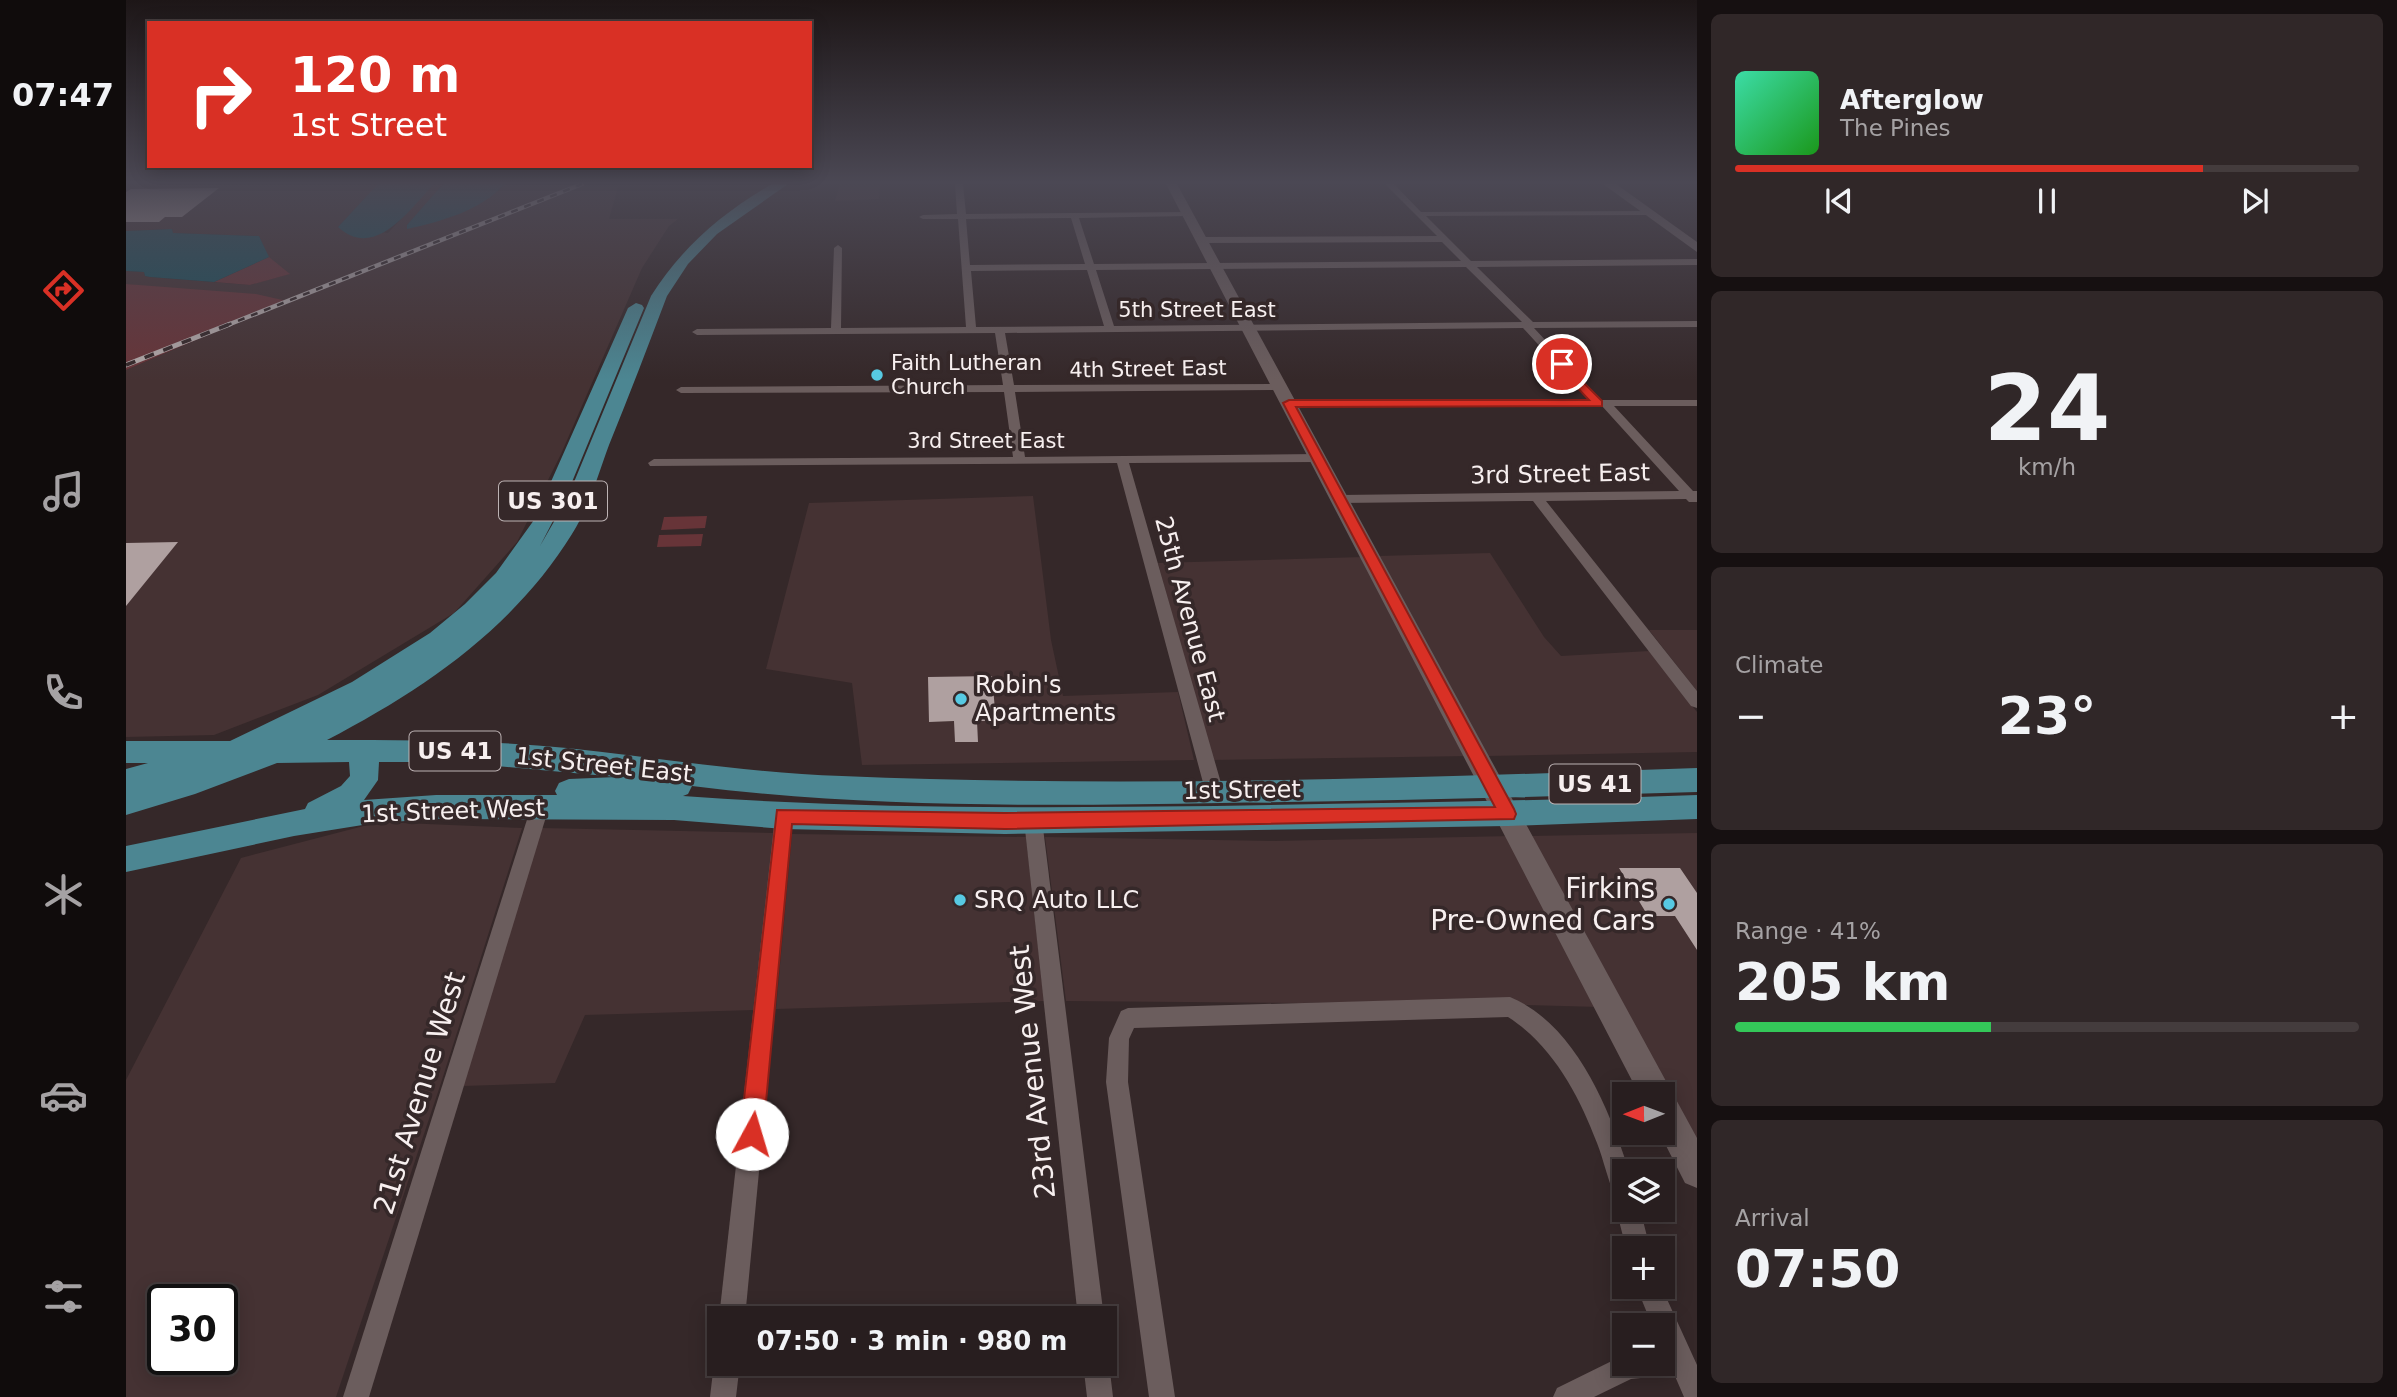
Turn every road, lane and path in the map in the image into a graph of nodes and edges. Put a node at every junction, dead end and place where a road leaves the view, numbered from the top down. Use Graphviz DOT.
graph roads {
  1 [pos="669,249"];
  2 [pos="692,249"];
  3 [pos="838,249"];
  4 [pos="965,249"];
  5 [pos="1085,249"];
  6 [pos="1207,249"];
  7 [pos="1455,249"];
  8 [pos="1697,262"];
  9 [pos="1471,265"];
  10 [pos="966,268"];
  11 [pos="1091,268"];
  12 [pos="1216,268"];
  13 [pos="1697,324"];
  14 [pos="1527,325"];
  15 [pos="1248,329"];
  16 [pos="1110,330"];
  17 [pos="971,331"];
  18 [pos="1000,331"];
  19 [pos="697,332"];
  20 [pos="836,332"];
  21 [pos="1280,387"];
  22 [pos="681,390"];
  23 [pos="1008,390"];
  24 [pos="1289,403"];
  25 [pos="1697,403"];
  26 [pos="1602,404"];
  27 [pos="1318,458"];
  28 [pos="1020,460"];
  29 [pos="1122,460"];
  30 [pos="654,463"];
  31 [pos="1537,497"];
  32 [pos="1695,498"];
  33 [pos="1340,499"];
  34 [pos="1697,702"];
  35 [pos="352,750"];
  36 [pos="126,752"];
  37 [pos="737,780"];
  38 [pos="1697,780"];
  39 [pos="126,781"];
  40 [pos="788,786"];
  41 [pos="1493,787"];
  42 [pos="1214,790"];
  43 [pos="1100,794"];
  44 [pos="126,803"];
  45 [pos="540,807"];
  46 [pos="1697,807"];
  47 [pos="1508,814"];
  48 [pos="784,816"];
  49 [pos="1034,820"];
  50 [pos="294,823"];
  51 [pos="126,859"];
  52 [pos="1650,1082"];
  53 [pos="1675,1131"];
  54 [pos="1612,1159"];
  55 [pos="1697,1171"];
  56 [pos="733,1306"];
  57 [pos="1090,1306"];
  58 [pos="1675,1362"];
  59 [pos="1612,1374"];
  60 [pos="725,1376"];
  61 [pos="1098,1376"];
  62 [pos="1697,1395"];
  63 [pos="356,1397"];
  64 [pos="723,1397"];
  65 [pos="1100,1397"];
  66 [pos="1162,1397"];
  67 [pos="1566,1397"];
  1 -- 39 [label="main road, US 301"];
  2 -- 44 [label="main road, US 301"];
  3 -- 20 [label="street"];
  4 -- 10 [label="street"];
  5 -- 11 [label="street"];
  6 -- 12 [label="street"];
  7 -- 9 [label="street"];
  8 -- 9 [label="street"];
  9 -- 12 [label="street"];
  9 -- 14 [label="street"];
  10 -- 11 [label="street"];
  10 -- 17 [label="street"];
  11 -- 12 [label="street"];
  11 -- 16 [label="street"];
  12 -- 15 [label="street"];
  13 -- 14 [label="street, 5th Street East"];
  14 -- 15 [label="street, 5th Street East"];
  14 -- 26 [label="street"];
  15 -- 16 [label="street, 5th Street East"];
  15 -- 21 [label="street"];
  16 -- 18 [label="street, 5th Street East"];
  17 -- 18 [label="street, 5th Street East"];
  17 -- 20 [label="street, 5th Street East"];
  18 -- 23 [label="street"];
  19 -- 20 [label="street, 5th Street East"];
  21 -- 23 [label="street, 4th Street East"];
  21 -- 24 [label="street"];
  22 -- 23 [label="street, 4th Street East"];
  23 -- 28 [label="street"];
  24 -- 26 [label="street"];
  24 -- 27 [label="street"];
  25 -- 26 [label="street"];
  26 -- 32 [label="street"];
  27 -- 29 [label="street, 3rd Street East"];
  27 -- 33 [label="street"];
  28 -- 29 [label="street, 3rd Street East"];
  28 -- 30 [label="street, 3rd Street East"];
  29 -- 42 [label="street, 25th Avenue East"];
  31 -- 32 [label="street, 3rd Street East"];
  31 -- 33 [label="street, 3rd Street East"];
  31 -- 34 [label="street"];
  33 -- 41 [label="street"];
  35 -- 36 [label="main road, 1st Street East / US 41"];
  35 -- 37 [label="main road, 1st Street East / US 41"];
  35 -- 50 [label="main road"];
  37 -- 40 [label="main road, 1st Street East / US 41"];
  37 -- 45 [label="main road"];
  37 -- 48 [label="main road"];
  38 -- 41 [label="main road, 1st Street / US 41"];
  40 -- 43 [label="main road, 1st Street / US 41"];
  41 -- 42 [label="main road, 1st Street / US 41"];
  41 -- 47 [label="street"];
  42 -- 43 [label="main road, 1st Street / US 41"];
  43 -- 48 [label="main road"];
  45 -- 48 [label="main road, 1st Street West / US 41"];
  45 -- 50 [label="main road, 1st Street West / US 41"];
  45 -- 63 [label="street, 21st Avenue West"];
  46 -- 47 [label="main road, 1st Street / US 41"];
  47 -- 49 [label="main road, 1st Street / US 41"];
  47 -- 52 [label="street"];
  48 -- 49 [label="main road, 1st Street / US 41"];
  48 -- 56 [label="street"];
  49 -- 57 [label="street, 23rd Avenue West"];
  50 -- 51 [label="main road, 1st Street West / US 41"];
  53 -- 55 [label="street"];
  54 -- 66 [label="street"];
  58 -- 62 [label="street"];
  59 -- 67 [label="street"];
  60 -- 64 [label="street"];
  61 -- 65 [label="street"];
}
